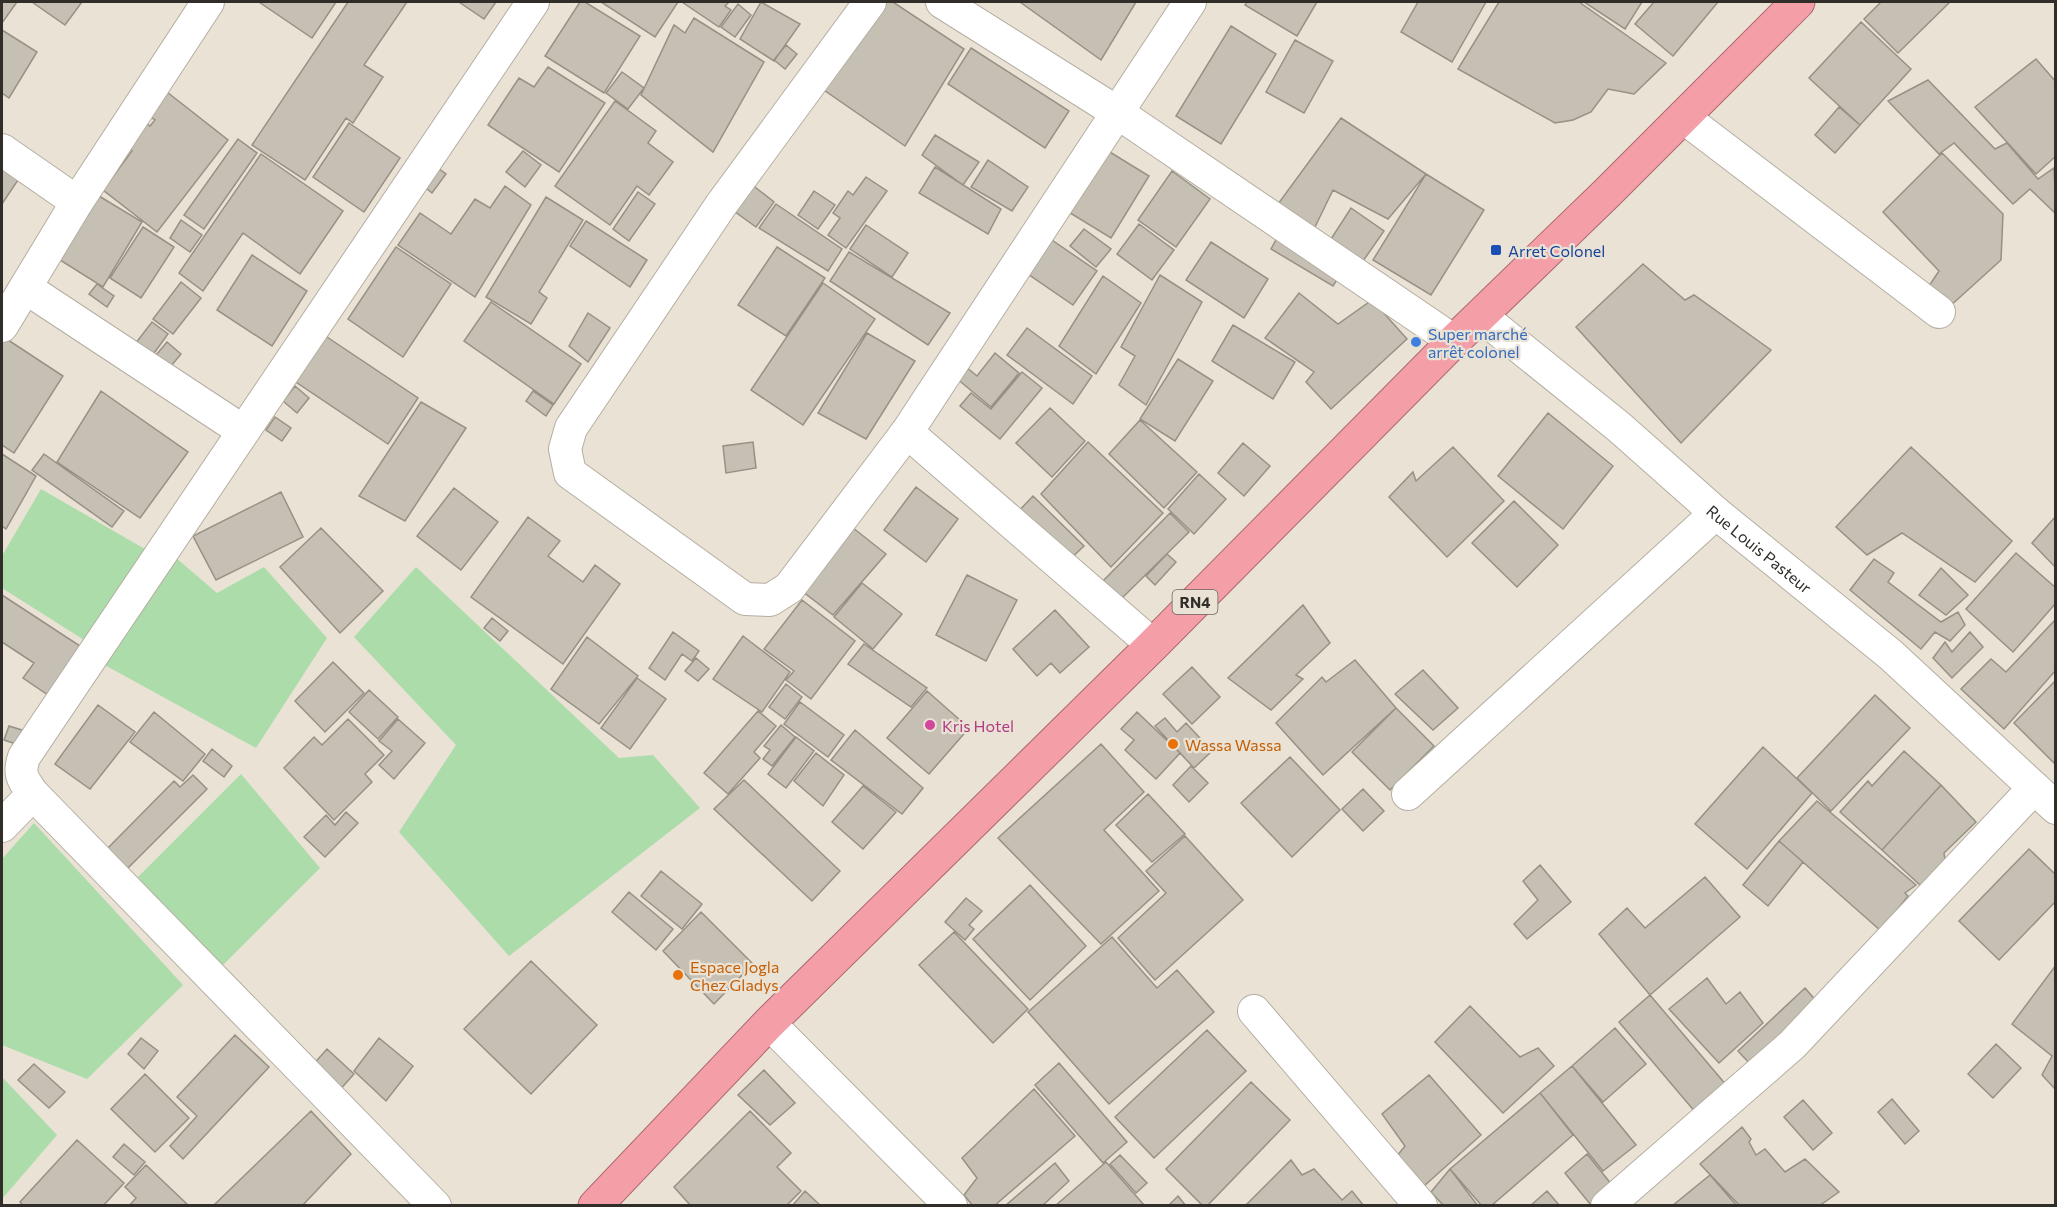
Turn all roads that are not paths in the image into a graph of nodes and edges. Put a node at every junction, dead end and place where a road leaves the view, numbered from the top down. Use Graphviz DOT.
graph roads {
  1 [pos="208,2"];
  2 [pos="533,2"];
  3 [pos="870,2"];
  4 [pos="942,2"];
  5 [pos="1190,2"];
  6 [pos="1798,2"];
  7 [pos="1118,113"];
  8 [pos="1683,117"];
  9 [pos="2,150"];
  10 [pos="77,202"];
  11 [pos="26,288"];
  12 [pos="1939,312"];
  13 [pos="1481,316"];
  14 [pos="2,326"];
  15 [pos="1454,341"];
  16 [pos="243,431"];
  17 [pos="907,432"];
  18 [pos="1716,513"];
  19 [pos="1153,645"];
  20 [pos="33,794"];
  21 [pos="1408,794"];
  22 [pos="2045,798"];
  23 [pos="2,826"];
  24 [pos="1254,1011"];
  25 [pos="769,1023"];
  26 [pos="435,1206"];
  27 [pos="595,1206"];
  28 [pos="951,1206"];
  29 [pos="1421,1206"];
  30 [pos="1607,1206"];
  1 -- 10 [label="street"];
  2 -- 16 [label="street"];
  3 -- 17 [label="street"];
  4 -- 7 [label="street"];
  5 -- 7 [label="street"];
  6 -- 8 [label="highway, RN4"];
  7 -- 15 [label="street"];
  7 -- 17 [label="street"];
  8 -- 12 [label="street"];
  8 -- 13 [label="highway, RN4"];
  9 -- 10 [label="street"];
  10 -- 11 [label="street"];
  11 -- 14 [label="street"];
  11 -- 16 [label="street"];
  13 -- 15 [label="highway, RN4"];
  13 -- 18 [label="street, Rue Louis Pasteur"];
  15 -- 19 [label="highway, RN4"];
  16 -- 20 [label="street"];
  17 -- 19 [label="street"];
  18 -- 21 [label="street"];
  18 -- 22 [label="street, Rue Louis Pasteur"];
  19 -- 25 [label="highway, RN4"];
  20 -- 23 [label="street"];
  20 -- 26 [label="street"];
  22 -- 30 [label="street"];
  24 -- 29 [label="street"];
  25 -- 27 [label="highway, RN4"];
  25 -- 28 [label="street"];
}
